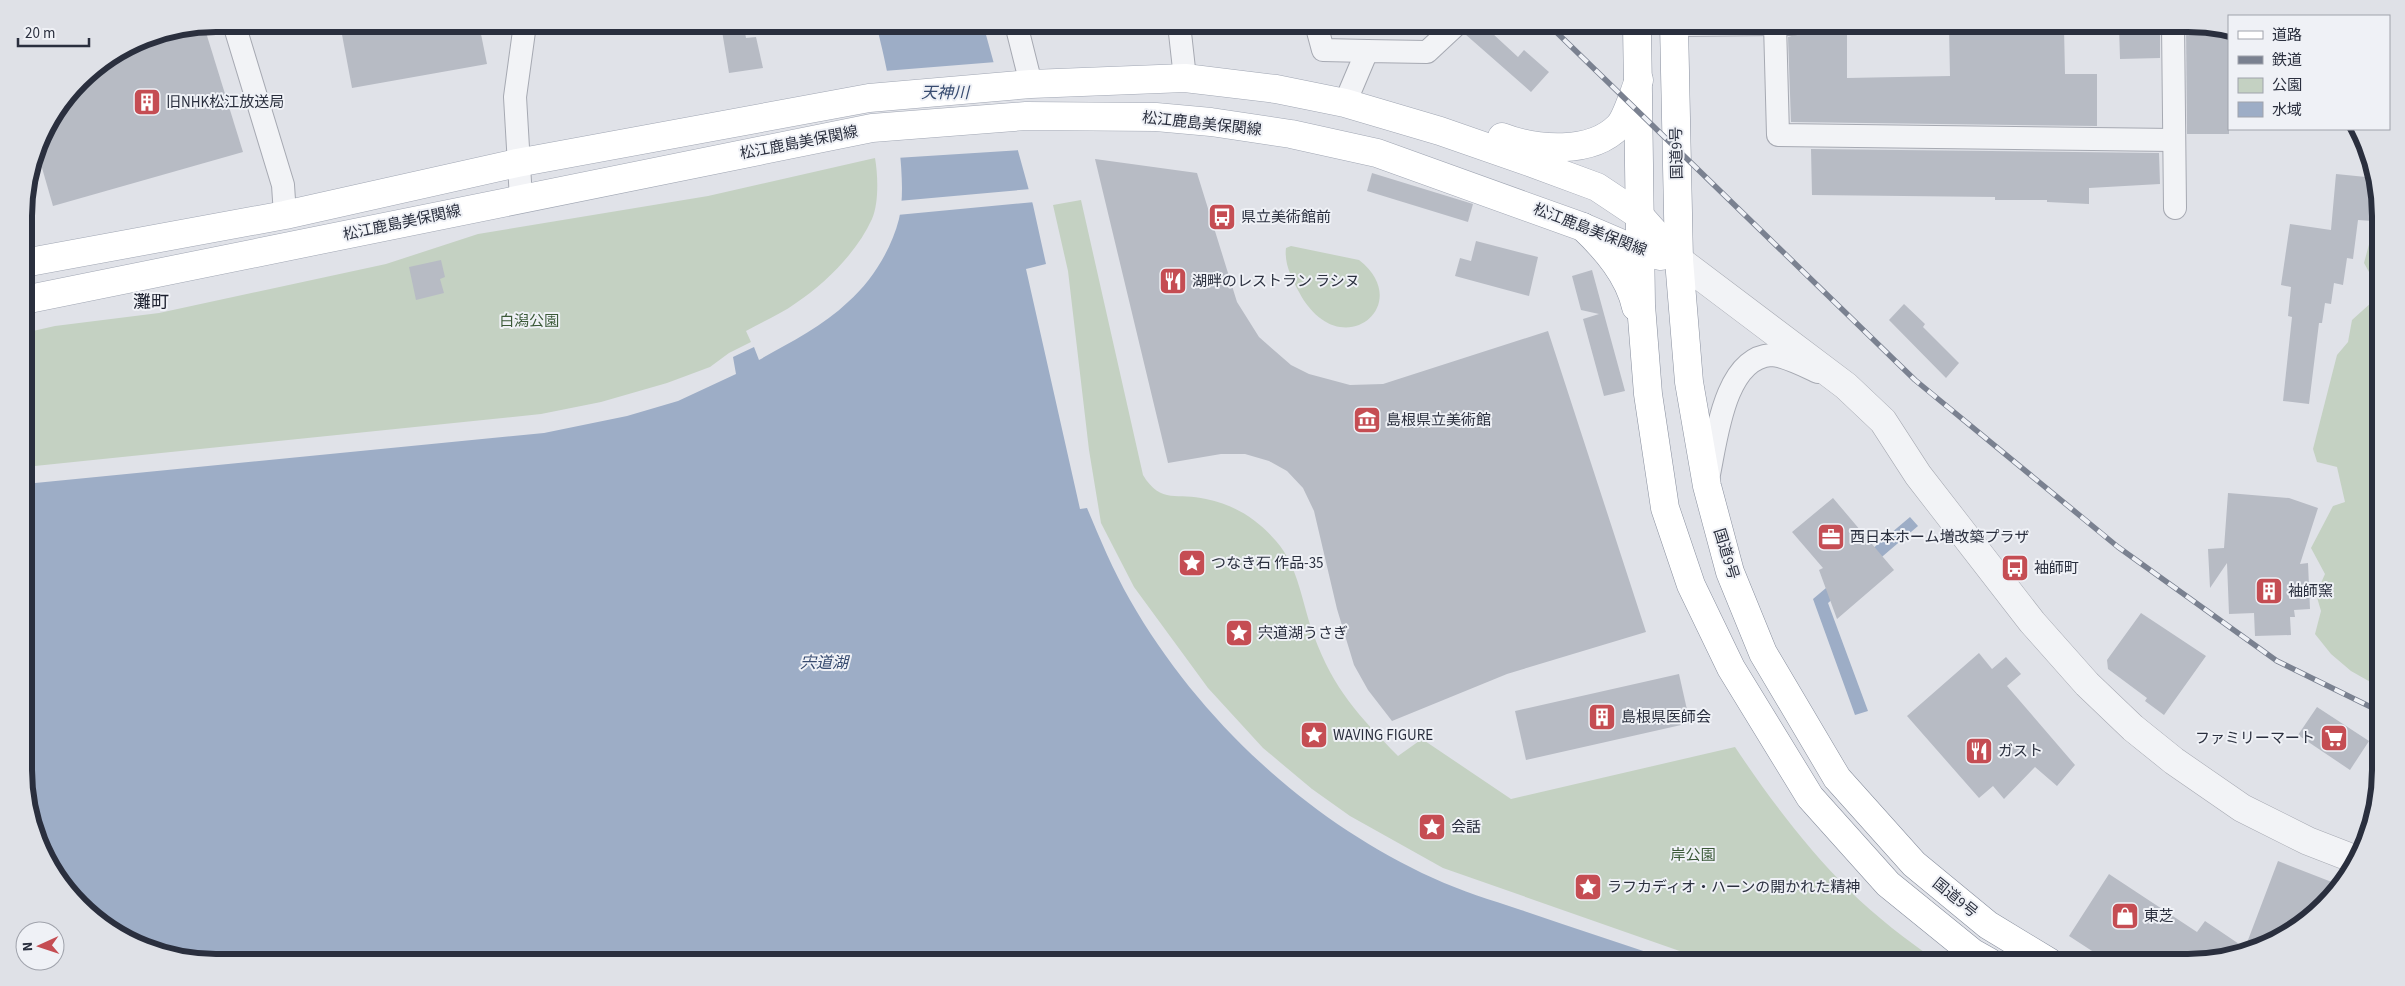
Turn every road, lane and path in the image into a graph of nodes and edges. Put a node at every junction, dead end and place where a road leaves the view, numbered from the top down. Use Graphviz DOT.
graph roads {
  1 [pos="236,32"];
  2 [pos="524,32"];
  3 [pos="1016,32"];
  4 [pos="1180,32"];
  5 [pos="1318,32"];
  6 [pos="1448,32"];
  7 [pos="1637,32"];
  8 [pos="1674,32"];
  9 [pos="1775,32"];
  10 [pos="2173,32"];
  11 [pos="1367,52"];
  12 [pos="1184,78"];
  13 [pos="1639,80"];
  14 [pos="1018,84"];
  15 [pos="1345,103"];
  16 [pos="2174,140"];
  17 [pos="517,163"];
  18 [pos="521,199"];
  19 [pos="2175,208"];
  20 [pos="1639,214"];
  21 [pos="286,215"];
  22 [pos="1583,227"];
  23 [pos="1639,251"];
  24 [pos="1679,260"];
  25 [pos="32,262"];
  26 [pos="32,298"];
  27 [pos="1645,358"];
  28 [pos="1846,386"];
  29 [pos="1707,486"];
  30 [pos="2350,857"];
  31 [pos="1975,954"];
  32 [pos="2037,954"];
  1 -- 21 [label="street"];
  2 -- 17 [label="street"];
  3 -- 14 [label="street"];
  4 -- 12 [label="street"];
  5 -- 11 [label="street"];
  6 -- 11 [label="street"];
  7 -- 13 [label="main road, 国道9号"];
  8 -- 24 [label="main road, 国道9号"];
  9 -- 16 [label="street"];
  10 -- 16 [label="street"];
  11 -- 15 [label="street"];
  12 -- 14 [label="main road, 松江鹿島美保関線"];
  12 -- 15 [label="main road, 松江鹿島美保関線"];
  13 -- 15 [label="main road"];
  13 -- 20 [label="main road, 国道9号"];
  14 -- 17 [label="main road, 松江鹿島美保関線"];
  15 -- 20 [label="main road, 松江鹿島美保関線"];
  16 -- 19 [label="street"];
  17 -- 18 [label="street"];
  17 -- 21 [label="main road, 松江鹿島美保関線"];
  18 -- 22 [label="main road, 松江鹿島美保関線"];
  18 -- 26 [label="main road, 松江鹿島美保関線"];
  20 -- 23 [label="main road, 国道9号"];
  20 -- 24 [label="main road, 松江鹿島美保関線"];
  21 -- 25 [label="main road, 松江鹿島美保関線"];
  22 -- 23 [label="main road, 松江鹿島美保関線"];
  22 -- 27 [label="main road"];
  23 -- 24 [label="main road, 松江鹿島美保関線"];
  23 -- 27 [label="main road, 国道9号"];
  24 -- 28 [label="street"];
  24 -- 29 [label="main road, 国道9号"];
  27 -- 31 [label="main road, 国道9号"];
  28 -- 29 [label="street"];
  28 -- 30 [label="street"];
  29 -- 32 [label="main road, 国道9号"];
}
